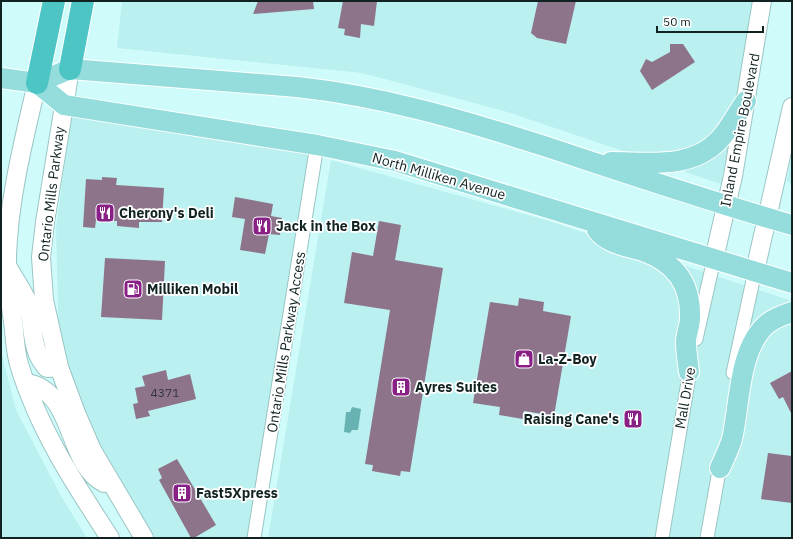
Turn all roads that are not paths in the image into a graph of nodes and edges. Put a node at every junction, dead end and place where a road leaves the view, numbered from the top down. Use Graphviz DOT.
graph roads {
  1 [pos="54,1"];
  2 [pos="83,1"];
  3 [pos="762,1"];
  4 [pos="70,69"];
  5 [pos="1,78"];
  6 [pos="36,83"];
  7 [pos="746,101"];
  8 [pos="64,105"];
  9 [pos="792,107"];
  10 [pos="317,145"];
  11 [pos="593,162"];
  12 [pos="726,204"];
  13 [pos="767,217"];
  14 [pos="588,219"];
  15 [pos="792,225"];
  16 [pos="714,259"];
  17 [pos="7,266"];
  18 [pos="754,271"];
  19 [pos="792,284"];
  20 [pos="792,312"];
  21 [pos="59,367"];
  22 [pos="689,372"];
  23 [pos="26,383"];
  24 [pos="720,468"];
  25 [pos="113,488"];
  26 [pos="110,538"];
  27 [pos="144,538"];
  28 [pos="254,538"];
  29 [pos="662,538"];
  30 [pos="707,538"];
  1 -- 6 [label="highway"];
  2 -- 4 [label="highway"];
  3 -- 7 [label="main road, Inland Empire Boulevard"];
  4 -- 6 [label="main road"];
  4 -- 8 [label="main road, Ontario Mills Parkway"];
  4 -- 11 [label="main road"];
  5 -- 6 [label="main road"];
  6 -- 8 [label="main road, North Milliken Avenue"];
  6 -- 17 [label="main road"];
  7 -- 11 [label="main road"];
  7 -- 12 [label="main road, Inland Empire Boulevard"];
  8 -- 10 [label="main road, North Milliken Avenue"];
  8 -- 21 [label="main road, Ontario Mills Parkway"];
  9 -- 13 [label="main road"];
  10 -- 14 [label="main road, North Milliken Avenue"];
  10 -- 28 [label="street, Ontario Mills Parkway Access"];
  11 -- 12 [label="main road"];
  12 -- 13 [label="main road"];
  12 -- 16 [label="main road, Inland Empire Boulevard"];
  13 -- 15 [label="main road"];
  13 -- 18 [label="main road"];
  14 -- 16 [label="main road, North Milliken Avenue"];
  14 -- 22 [label="main road"];
  16 -- 18 [label="main road, North Milliken Avenue"];
  16 -- 22 [label="street, Mall Drive"];
  17 -- 21 [label="main road"];
  17 -- 23 [label="main road"];
  18 -- 19 [label="main road, North Milliken Avenue"];
  18 -- 24 [label="street"];
  20 -- 24 [label="main road"];
  21 -- 25 [label="main road, Ontario Mills Parkway"];
  22 -- 29 [label="street, Mall Drive"];
  23 -- 25 [label="main road"];
  23 -- 26 [label="main road"];
  24 -- 30 [label="street"];
  25 -- 27 [label="main road, Ontario Mills Parkway"];
}
